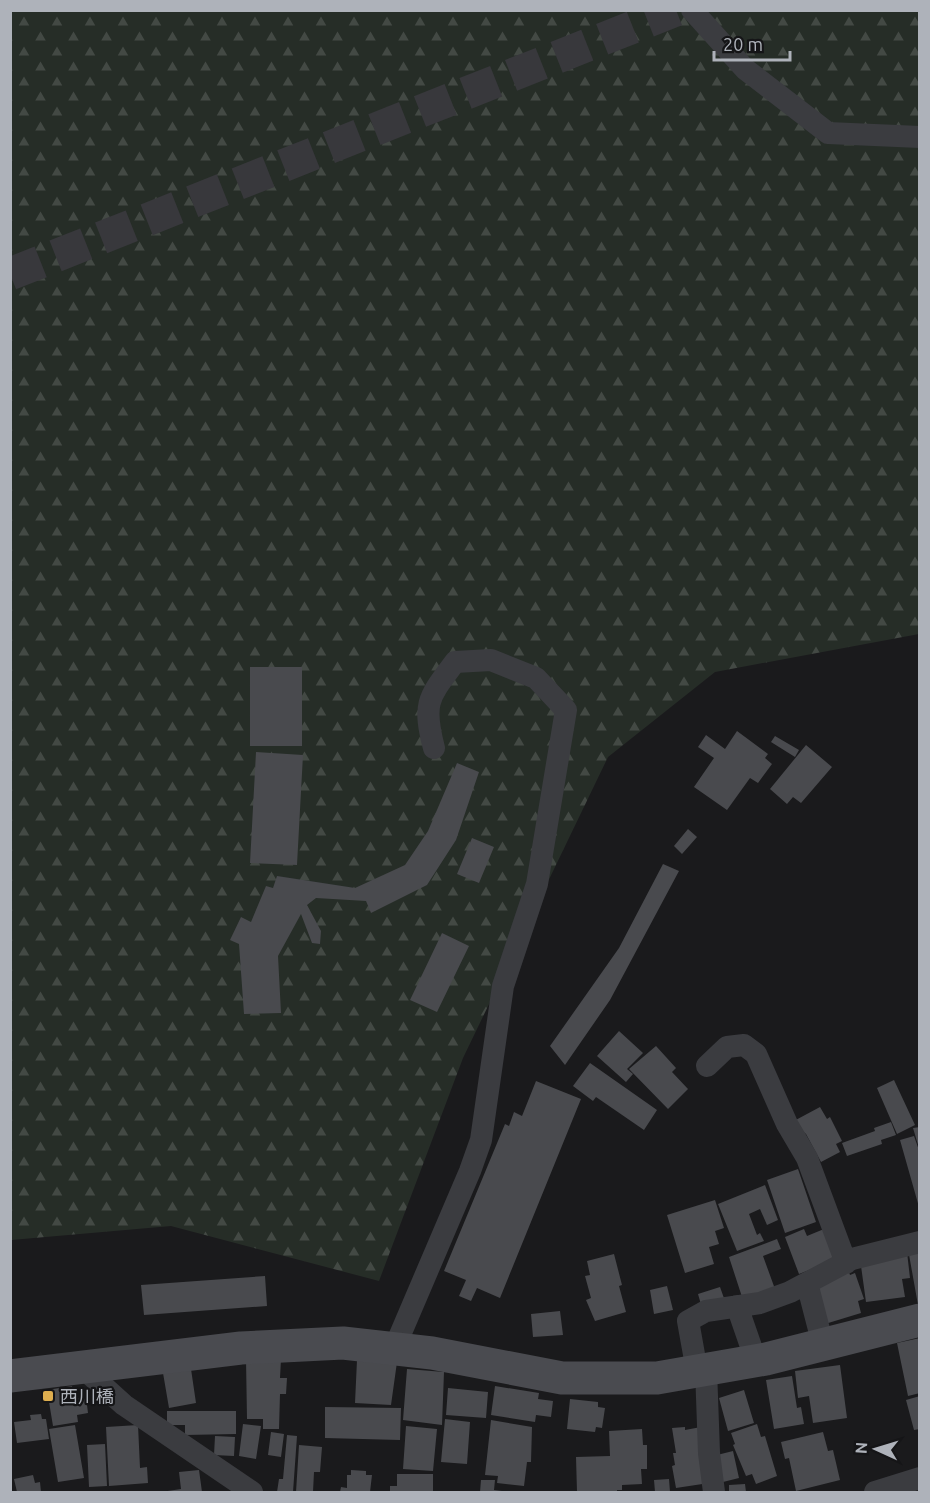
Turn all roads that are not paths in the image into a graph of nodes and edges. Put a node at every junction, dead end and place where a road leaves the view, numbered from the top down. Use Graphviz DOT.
graph roads {
  1 [pos="692,10"];
  2 [pos="920,137"];
  3 [pos="434,748"];
  4 [pos="707,1066"];
  5 [pos="920,1242"];
  6 [pos="846,1263"];
  7 [pos="807,1282"];
  8 [pos="737,1306"];
  9 [pos="920,1320"];
  10 [pos="823,1345"];
  11 [pos="394,1349"];
  12 [pos="756,1361"];
  13 [pos="83,1368"];
  14 [pos="702,1370"];
  15 [pos="10,1376"];
  16 [pos="920,1478"];
  17 [pos="252,1492"];
  18 [pos="714,1492"];
  19 [pos="875,1492"];
  1 -- 2 [label="street"];
  3 -- 11 [label="street"];
  4 -- 6 [label="street"];
  5 -- 6 [label="street"];
  6 -- 7 [label="street"];
  7 -- 8 [label="street"];
  7 -- 10 [label="street"];
  8 -- 12 [label="street"];
  8 -- 14 [label="street"];
  9 -- 10 [label="street"];
  10 -- 12 [label="street"];
  11 -- 13 [label="street"];
  11 -- 14 [label="street"];
  12 -- 14 [label="street"];
  13 -- 15 [label="street"];
  13 -- 17 [label="street"];
  14 -- 18 [label="street"];
  16 -- 19 [label="street"];
}
